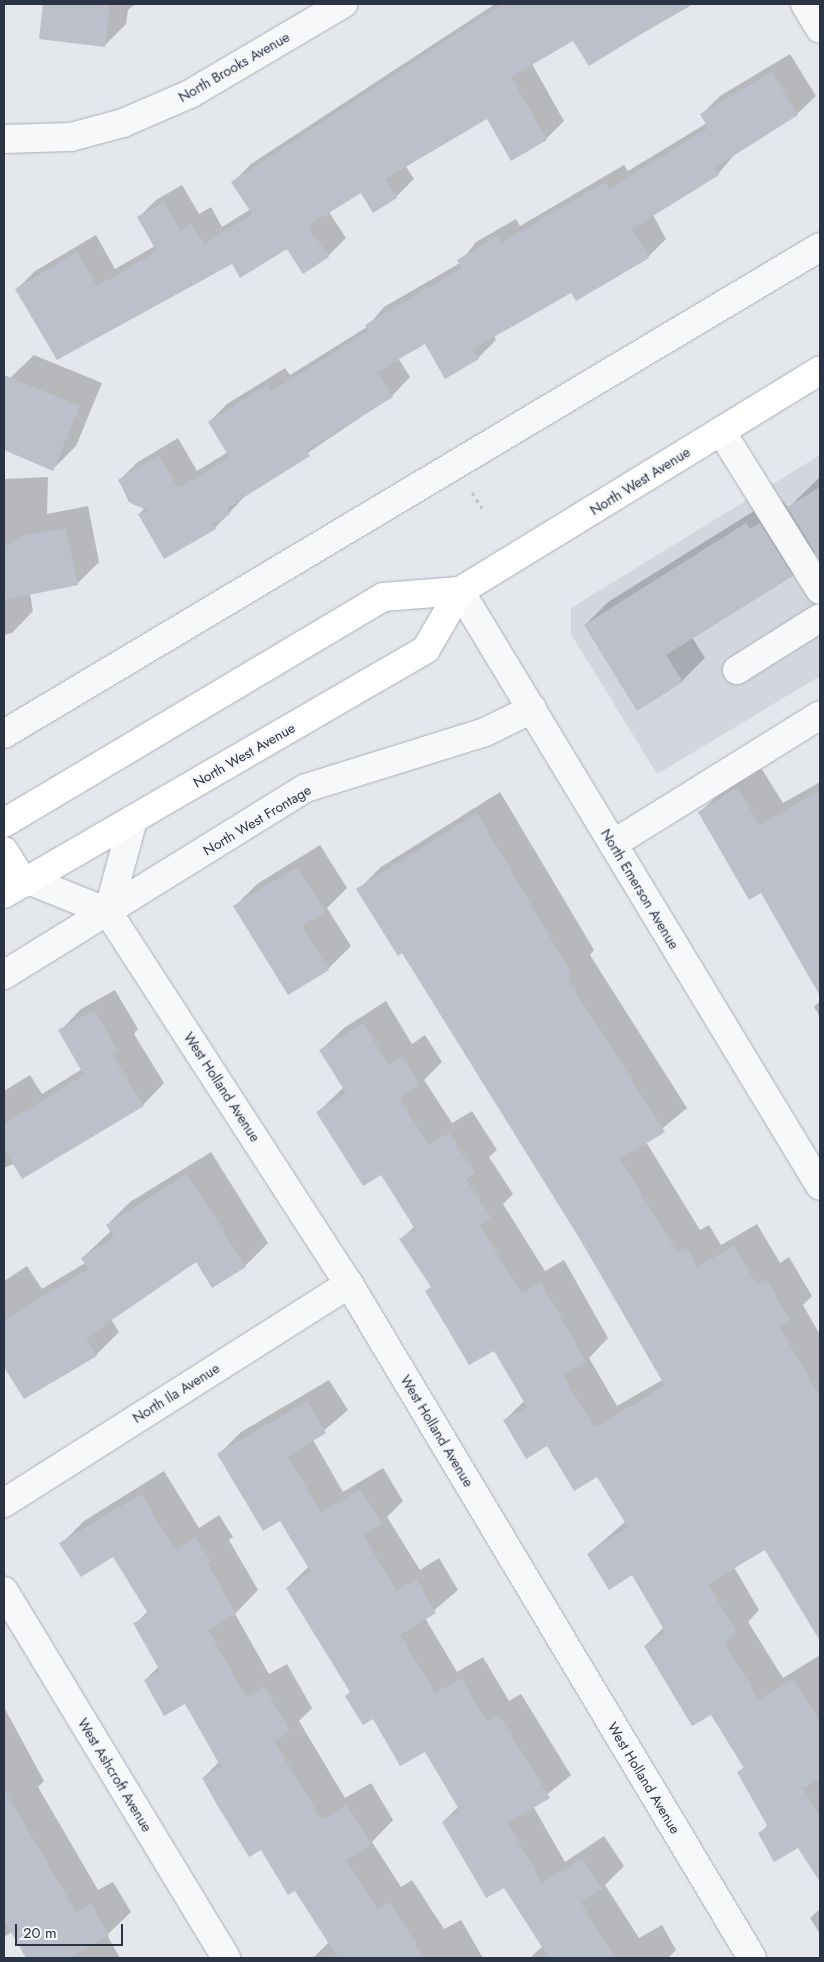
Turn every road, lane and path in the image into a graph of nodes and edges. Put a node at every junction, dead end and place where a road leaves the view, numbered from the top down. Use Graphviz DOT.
graph roads {
  1 [pos="343,4"];
  2 [pos="805,4"];
  3 [pos="820,30"];
  4 [pos="4,139"];
  5 [pos="820,247"];
  6 [pos="820,370"];
  7 [pos="721,431"];
  8 [pos="468,485"];
  9 [pos="482,508"];
  10 [pos="820,590"];
  11 [pos="460,591"];
  12 [pos="820,618"];
  13 [pos="737,670"];
  14 [pos="532,709"];
  15 [pos="820,715"];
  16 [pos="4,734"];
  17 [pos="133,820"];
  18 [pos="4,824"];
  19 [pos="613,844"];
  20 [pos="4,851"];
  21 [pos="19,886"];
  22 [pos="108,912"];
  23 [pos="4,975"];
  24 [pos="820,1186"];
  25 [pos="349,1284"];
  26 [pos="4,1503"];
  27 [pos="4,1591"];
  28 [pos="226,1958"];
  29 [pos="752,1958"];
  1 -- 4 [label="street, North Brooks Avenue"];
  2 -- 3 [label="street"];
  5 -- 16 [label="street"];
  6 -- 7 [label="main road, North West Avenue"];
  7 -- 10 [label="street"];
  7 -- 11 [label="main road, North West Avenue"];
  8 -- 9 [label="path"];
  11 -- 14 [label="street, North Emerson Avenue"];
  11 -- 17 [label="main road, North West Avenue"];
  11 -- 18 [label="main road, North West Avenue"];
  12 -- 13 [label="street"];
  14 -- 19 [label="street, North Emerson Avenue"];
  14 -- 22 [label="street, North West Frontage"];
  15 -- 19 [label="street"];
  17 -- 21 [label="main road, North West Avenue"];
  17 -- 22 [label="street"];
  19 -- 24 [label="street, North Emerson Avenue"];
  20 -- 21 [label="main road"];
  21 -- 22 [label="street"];
  22 -- 23 [label="street, North West Frontage"];
  22 -- 25 [label="street, West Holland Avenue"];
  25 -- 26 [label="street, North Ila Avenue"];
  25 -- 29 [label="street, West Holland Avenue"];
  27 -- 28 [label="street, West Ashcroft Avenue"];
}
